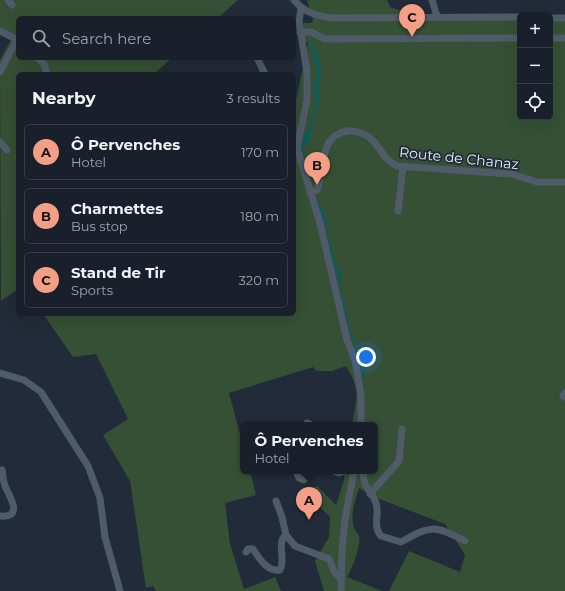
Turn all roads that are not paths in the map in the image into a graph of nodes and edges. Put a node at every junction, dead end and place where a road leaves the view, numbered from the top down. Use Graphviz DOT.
graph roads {
  1 [pos="294,0"];
  2 [pos="432,0"];
  3 [pos="301,8"];
  4 [pos="437,16"];
  5 [pos="517,17"];
  6 [pos="553,18"];
  7 [pos="565,18"];
  8 [pos="0,31"];
  9 [pos="300,32"];
  10 [pos="517,38"];
  11 [pos="553,38"];
  12 [pos="565,38"];
  13 [pos="16,39"];
  14 [pos="16,44"];
  15 [pos="40,60"];
  16 [pos="258,60"];
  17 [pos="0,72"];
  18 [pos="47,72"];
  19 [pos="264,72"];
  20 [pos="297,134"];
  21 [pos="0,142"];
  22 [pos="7,150"];
  23 [pos="404,167"];
  24 [pos="565,182"];
  25 [pos="313,192"];
  26 [pos="398,211"];
  27 [pos="0,373"];
  28 [pos="565,394"];
  29 [pos="565,397"];
  30 [pos="361,422"];
  31 [pos="402,428"];
  32 [pos="2,470"];
  33 [pos="297,474"];
  34 [pos="307,474"];
  35 [pos="353,474"];
  36 [pos="363,474"];
  37 [pos="370,494"];
  38 [pos="276,501"];
  39 [pos="0,516"];
  40 [pos="286,535"];
  41 [pos="465,541"];
  42 [pos="246,552"];
  43 [pos="341,580"];
  44 [pos="120,591"];
  45 [pos="341,591"];
  1 -- 3 [label="street"];
  2 -- 4 [label="street"];
  3 -- 4 [label="street"];
  3 -- 9 [label="street"];
  4 -- 5 [label="street"];
  6 -- 7 [label="street"];
  8 -- 13 [label="street"];
  9 -- 10 [label="street"];
  9 -- 20 [label="street"];
  11 -- 12 [label="street"];
  14 -- 17 [label="street"];
  15 -- 18 [label="street"];
  16 -- 19 [label="street"];
  20 -- 25 [label="street"];
  21 -- 22 [label="street"];
  23 -- 24 [label="street, Route de Chanaz"];
  23 -- 25 [label="street, Route de Chanaz"];
  23 -- 26 [label="street"];
  25 -- 30 [label="street"];
  27 -- 44 [label="street"];
  28 -- 29 [label="street"];
  31 -- 37 [label="street"];
  32 -- 39 [label="street"];
  33 -- 34 [label="street"];
  35 -- 43 [label="street"];
  36 -- 37 [label="street"];
  37 -- 41 [label="street"];
  38 -- 40 [label="street"];
  40 -- 42 [label="street"];
  40 -- 43 [label="street"];
  43 -- 45 [label="street"];
}
